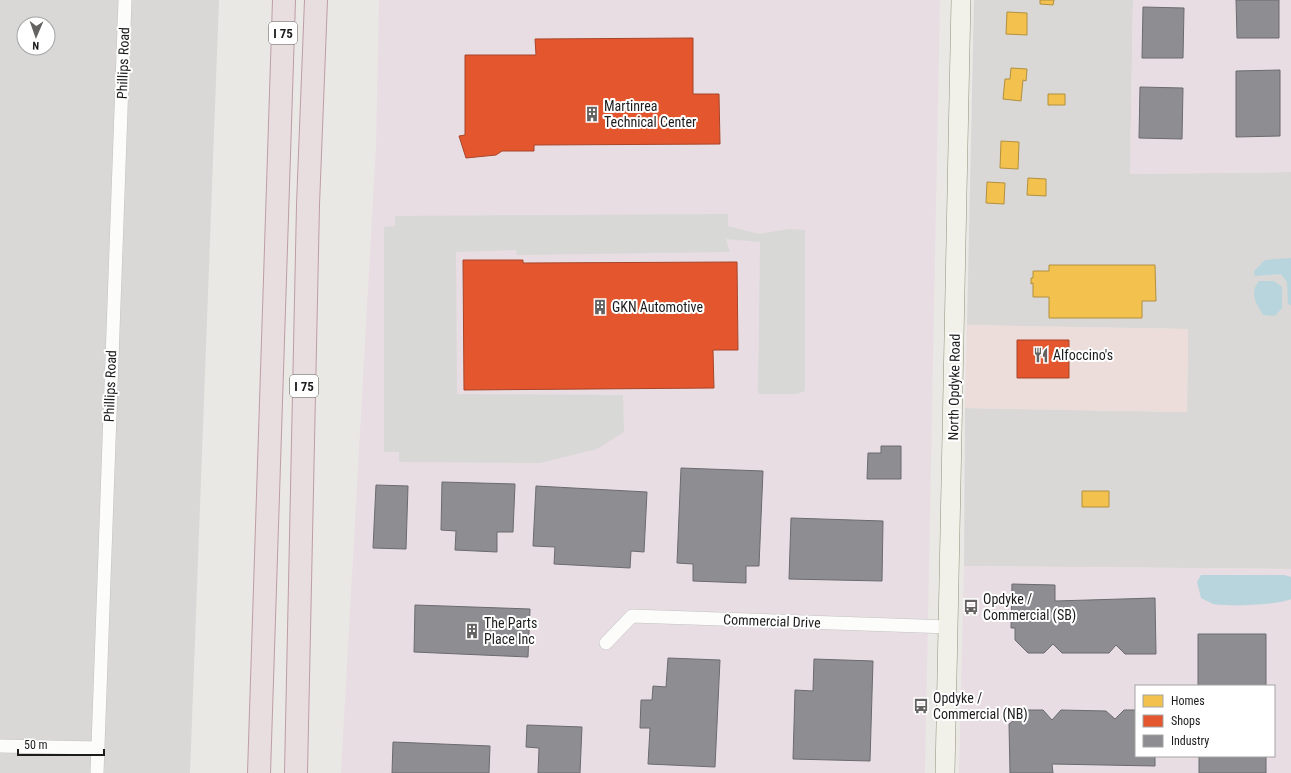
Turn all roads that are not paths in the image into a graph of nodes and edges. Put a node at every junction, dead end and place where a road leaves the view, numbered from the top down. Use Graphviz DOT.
graph roads {
  1 [pos="125,0"];
  2 [pos="284,0"];
  3 [pos="316,0"];
  4 [pos="961,0"];
  5 [pos="949,627"];
  6 [pos="606,643"];
  7 [pos="0,746"];
  8 [pos="98,748"];
  9 [pos="97,773"];
  10 [pos="259,773"];
  11 [pos="296,773"];
  12 [pos="945,773"];
  1 -- 8 [label="street, Phillips Road"];
  2 -- 10 [label="highway, I 75"];
  3 -- 11 [label="highway, I 75"];
  4 -- 5 [label="main road, North Opdyke Road"];
  5 -- 6 [label="street, Commercial Drive"];
  5 -- 12 [label="main road, North Opdyke Road"];
  7 -- 8 [label="street"];
  8 -- 9 [label="street, Phillips Road"];
}
